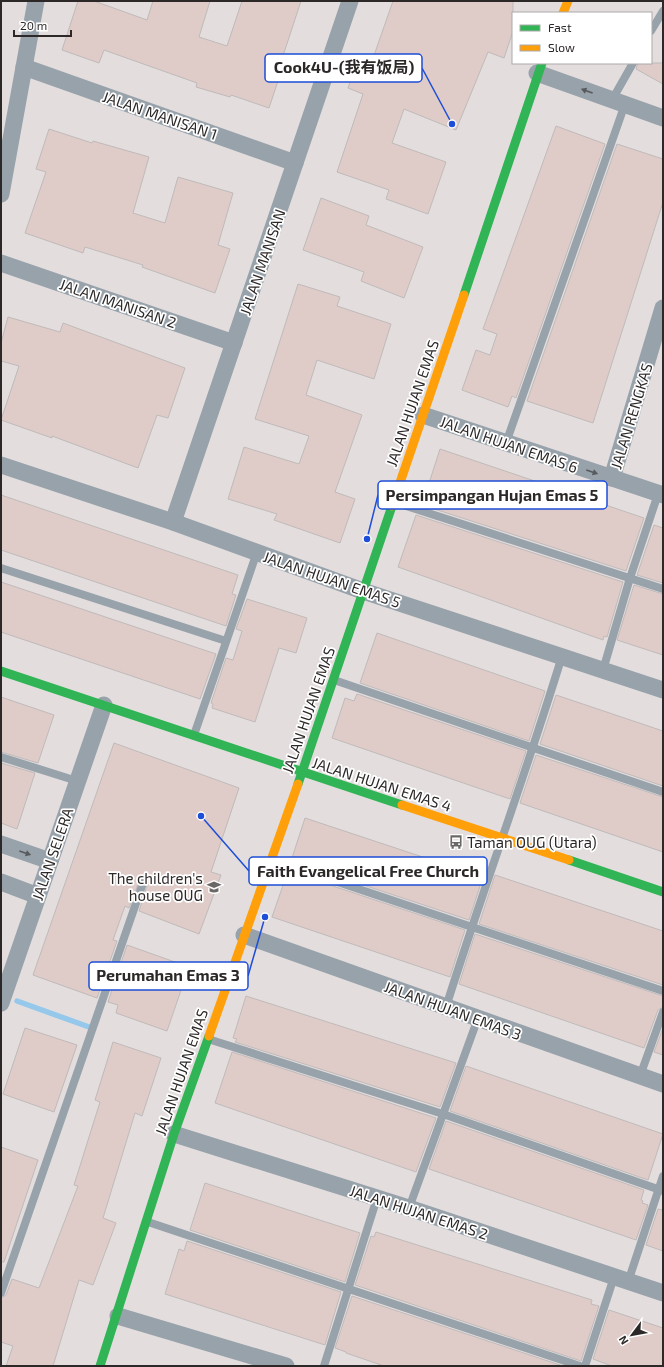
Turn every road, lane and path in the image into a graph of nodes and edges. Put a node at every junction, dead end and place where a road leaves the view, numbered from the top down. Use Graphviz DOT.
graph roads {
  1 [pos="36,1"];
  2 [pos="350,1"];
  3 [pos="568,1"];
  4 [pos="663,11"];
  5 [pos="563,12"];
  6 [pos="652,29"];
  7 [pos="633,64"];
  8 [pos="24,67"];
  9 [pos="540,68"];
  10 [pos="618,102"];
  11 [pos="663,118"];
  12 [pos="296,163"];
  13 [pos="1,194"];
  14 [pos="1,263"];
  15 [pos="663,308"];
  16 [pos="234,343"];
  17 [pos="423,415"];
  18 [pos="506,443"];
  19 [pos="1,465"];
  20 [pos="612,478"];
  21 [pos="660,495"];
  22 [pos="393,502"];
  23 [pos="173,522"];
  24 [pos="256,552"];
  25 [pos="1,568"];
  26 [pos="630,578"];
  27 [pos="663,589"];
  28 [pos="364,591"];
  29 [pos="226,641"];
  30 [pos="562,656"];
  31 [pos="603,670"];
  32 [pos="1,671"];
  33 [pos="333,680"];
  34 [pos="663,690"];
  35 [pos="104,705"];
  36 [pos="194,736"];
  37 [pos="534,748"];
  38 [pos="1,757"];
  39 [pos="302,773"];
  40 [pos="77,782"];
  41 [pos="663,792"];
  42 [pos="502,838"];
  43 [pos="1,844"];
  44 [pos="271,859"];
  45 [pos="50,861"];
  46 [pos="1,882"];
  47 [pos="143,884"];
  48 [pos="663,892"];
  49 [pos="38,896"];
  50 [pos="471,927"];
  51 [pos="244,935"];
  52 [pos="4,983"];
  53 [pos="663,991"];
  54 [pos="1,1003"];
  55 [pos="446,1007"];
  56 [pos="663,1012"];
  57 [pos="478,1018"];
  58 [pos="207,1039"];
  59 [pos="640,1076"];
  60 [pos="663,1084"];
  61 [pos="443,1114"];
  62 [pos="174,1134"];
  63 [pos="663,1176"];
  64 [pos="661,1190"];
  65 [pos="377,1198"];
  66 [pos="409,1208"];
  67 [pos="147,1222"];
  68 [pos="621,1279"];
  69 [pos="349,1289"];
  70 [pos="1,1293"];
  71 [pos="663,1293"];
  72 [pos="118,1316"];
  73 [pos="279,1365"];
  74 [pos="100,1366"];
  75 [pos="324,1366"];
  76 [pos="580,1366"];
  77 [pos="585,1366"];
  1 -- 8 [label="street"];
  2 -- 12 [label="street, JALAN MANISAN"];
  3 -- 5 [label="street"];
  4 -- 6 [label="lane"];
  7 -- 10 [label="lane"];
  8 -- 12 [label="street, JALAN MANISAN 1"];
  8 -- 13 [label="street"];
  10 -- 9 [label="street, one-way"];
  9 -- 17 [label="street, JALAN HUJAN EMAS"];
  10 -- 11 [label="street"];
  10 -- 18 [label="lane"];
  12 -- 16 [label="street, JALAN MANISAN"];
  14 -- 16 [label="street, JALAN MANISAN 2"];
  15 -- 20 [label="street, JALAN RENGKAS"];
  16 -- 23 [label="street, JALAN MANISAN"];
  17 -- 18 [label="street, JALAN HUJAN EMAS 6"];
  17 -- 22 [label="street, JALAN HUJAN EMAS"];
  18 -- 20 [label="street, JALAN HUJAN EMAS 6, one-way"];
  19 -- 23 [label="street, JALAN HUJAN EMAS 5"];
  20 -- 21 [label="street, JALAN HUJAN EMAS 6"];
  21 -- 26 [label="lane"];
  22 -- 26 [label="lane"];
  22 -- 28 [label="street, JALAN HUJAN EMAS"];
  23 -- 24 [label="street, JALAN HUJAN EMAS 5"];
  24 -- 28 [label="street, JALAN HUJAN EMAS 5"];
  24 -- 29 [label="lane"];
  25 -- 29 [label="lane"];
  26 -- 27 [label="lane"];
  26 -- 31 [label="lane"];
  28 -- 30 [label="street, JALAN HUJAN EMAS 5"];
  28 -- 33 [label="street, JALAN HUJAN EMAS"];
  29 -- 36 [label="lane"];
  30 -- 31 [label="street, JALAN HUJAN EMAS 5"];
  30 -- 37 [label="lane"];
  31 -- 34 [label="street, JALAN HUJAN EMAS 5"];
  32 -- 35 [label="street, JALAN HUJAN EMAS 4"];
  33 -- 37 [label="lane"];
  33 -- 39 [label="street, JALAN HUJAN EMAS"];
  35 -- 36 [label="street, JALAN HUJAN EMAS 4"];
  35 -- 40 [label="street, JALAN SELERA"];
  36 -- 39 [label="street, JALAN HUJAN EMAS 4"];
  37 -- 41 [label="lane"];
  37 -- 42 [label="lane"];
  38 -- 40 [label="lane"];
  39 -- 42 [label="street, JALAN HUJAN EMAS 4"];
  39 -- 44 [label="street, JALAN HUJAN EMAS"];
  40 -- 45 [label="street, JALAN SELERA"];
  42 -- 48 [label="street, JALAN HUJAN EMAS 4"];
  42 -- 50 [label="lane"];
  43 -- 45 [label="street, one-way"];
  44 -- 50 [label="lane"];
  44 -- 51 [label="street, JALAN HUJAN EMAS"];
  45 -- 49 [label="street, JALAN SELERA"];
  46 -- 49 [label="street"];
  47 -- 70 [label="lane"];
  49 -- 52 [label="street, JALAN SELERA"];
  50 -- 53 [label="lane"];
  50 -- 55 [label="lane"];
  51 -- 55 [label="street, JALAN HUJAN EMAS 3"];
  51 -- 58 [label="street, JALAN HUJAN EMAS"];
  52 -- 54 [label="street, JALAN SELERA"];
  55 -- 57 [label="street, JALAN HUJAN EMAS 3"];
  56 -- 59 [label="lane"];
  57 -- 59 [label="street, JALAN HUJAN EMAS 3"];
  57 -- 61 [label="lane"];
  58 -- 61 [label="lane"];
  58 -- 62 [label="street, JALAN HUJAN EMAS"];
  59 -- 60 [label="street, JALAN HUJAN EMAS 3"];
  61 -- 64 [label="lane"];
  61 -- 66 [label="lane"];
  62 -- 65 [label="street, JALAN HUJAN EMAS 2"];
  62 -- 67 [label="street, JALAN HUJAN EMAS"];
  63 -- 64 [label="lane"];
  64 -- 68 [label="lane"];
  65 -- 66 [label="street, JALAN HUJAN EMAS 2"];
  65 -- 69 [label="lane"];
  66 -- 68 [label="street, JALAN HUJAN EMAS 2"];
  67 -- 69 [label="lane"];
  67 -- 72 [label="street, JALAN HUJAN EMAS"];
  68 -- 71 [label="street, JALAN HUJAN EMAS 2"];
  68 -- 77 [label="lane"];
  69 -- 75 [label="lane"];
  69 -- 76 [label="lane"];
  72 -- 73 [label="street"];
  72 -- 74 [label="street, JALAN HUJAN EMAS"];
}
